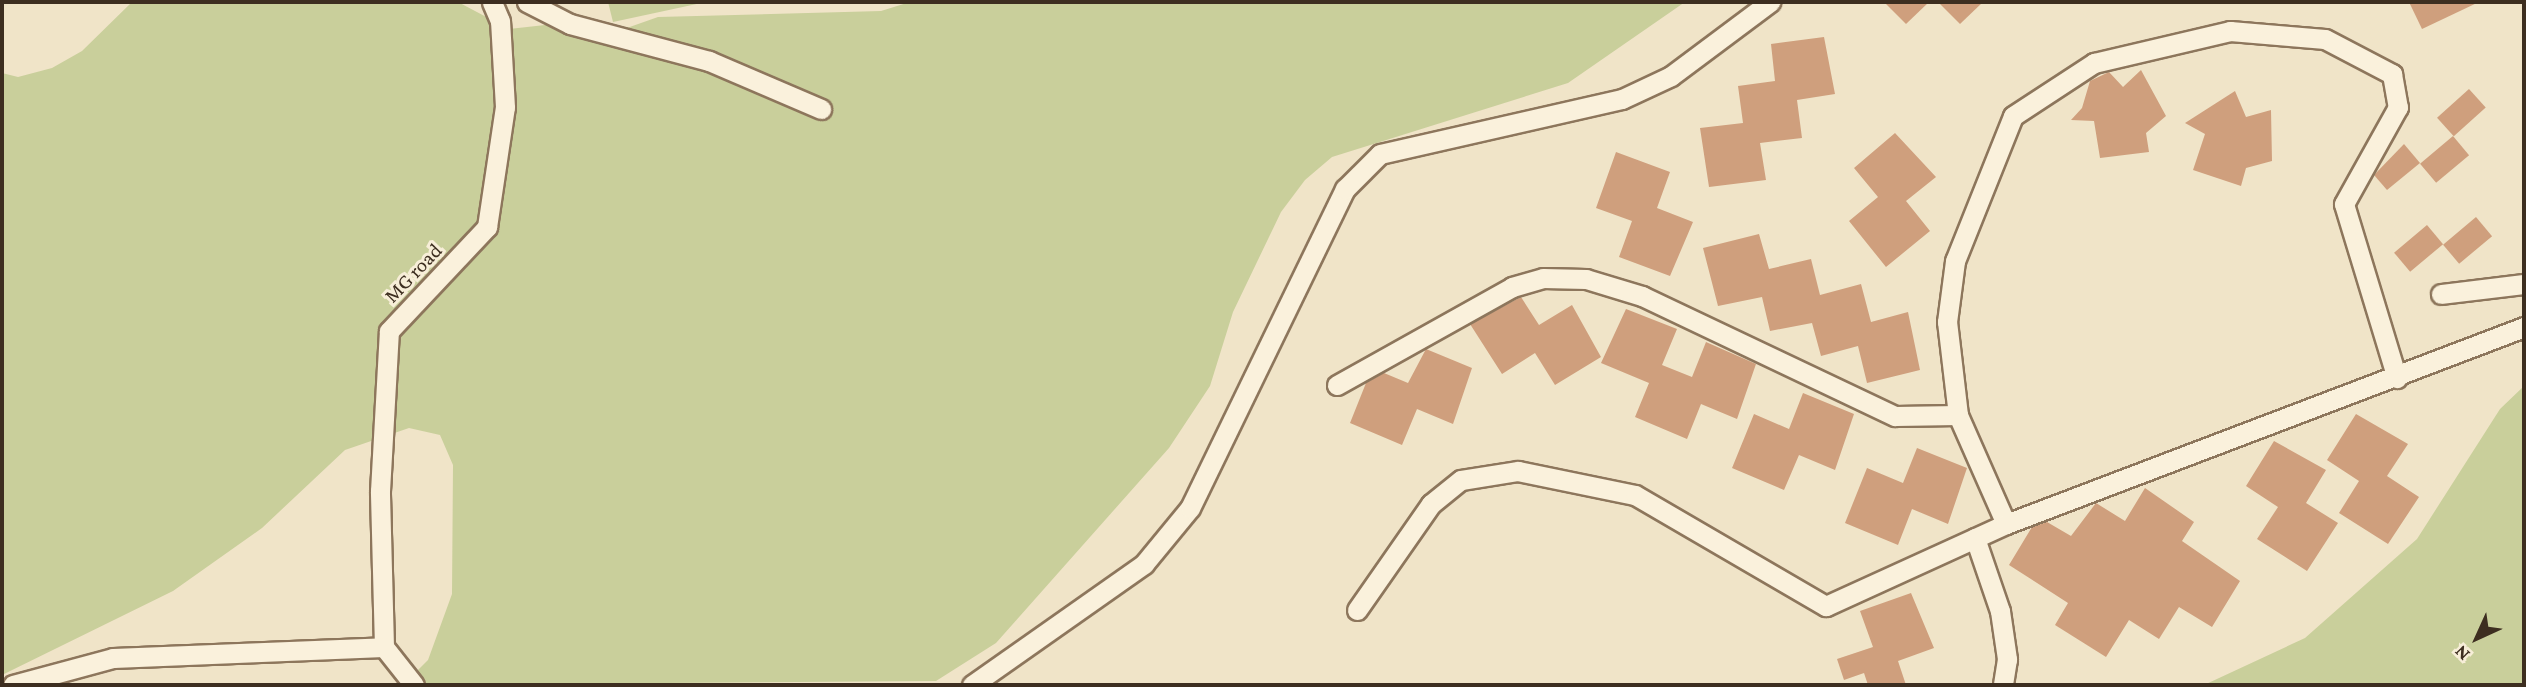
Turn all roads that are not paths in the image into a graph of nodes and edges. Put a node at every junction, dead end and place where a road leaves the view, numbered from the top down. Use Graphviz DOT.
graph roads {
  1 [pos="492,2"];
  2 [pos="517,2"];
  3 [pos="527,2"];
  4 [pos="1770,2"];
  5 [pos="500,21"];
  6 [pos="821,109"];
  7 [pos="2524,284"];
  8 [pos="2441,295"];
  9 [pos="2524,327"];
  10 [pos="2397,379"];
  11 [pos="1337,385"];
  12 [pos="1958,415"];
  13 [pos="2006,524"];
  14 [pos="1975,538"];
  15 [pos="1357,610"];
  16 [pos="384,647"];
  17 [pos="13,685"];
  18 [pos="414,685"];
  19 [pos="972,685"];
  20 [pos="2003,685"];
  1 -- 5 [label="street, MG road"];
  2 -- 5 [label="street"];
  3 -- 6 [label="street"];
  4 -- 19 [label="street"];
  5 -- 16 [label="street, MG road"];
  7 -- 8 [label="street"];
  9 -- 10 [label="street"];
  10 -- 12 [label="street"];
  10 -- 13 [label="street"];
  11 -- 12 [label="street"];
  12 -- 13 [label="street"];
  13 -- 14 [label="street"];
  14 -- 15 [label="street"];
  14 -- 20 [label="street"];
  16 -- 17 [label="street"];
  16 -- 18 [label="street"];
}
